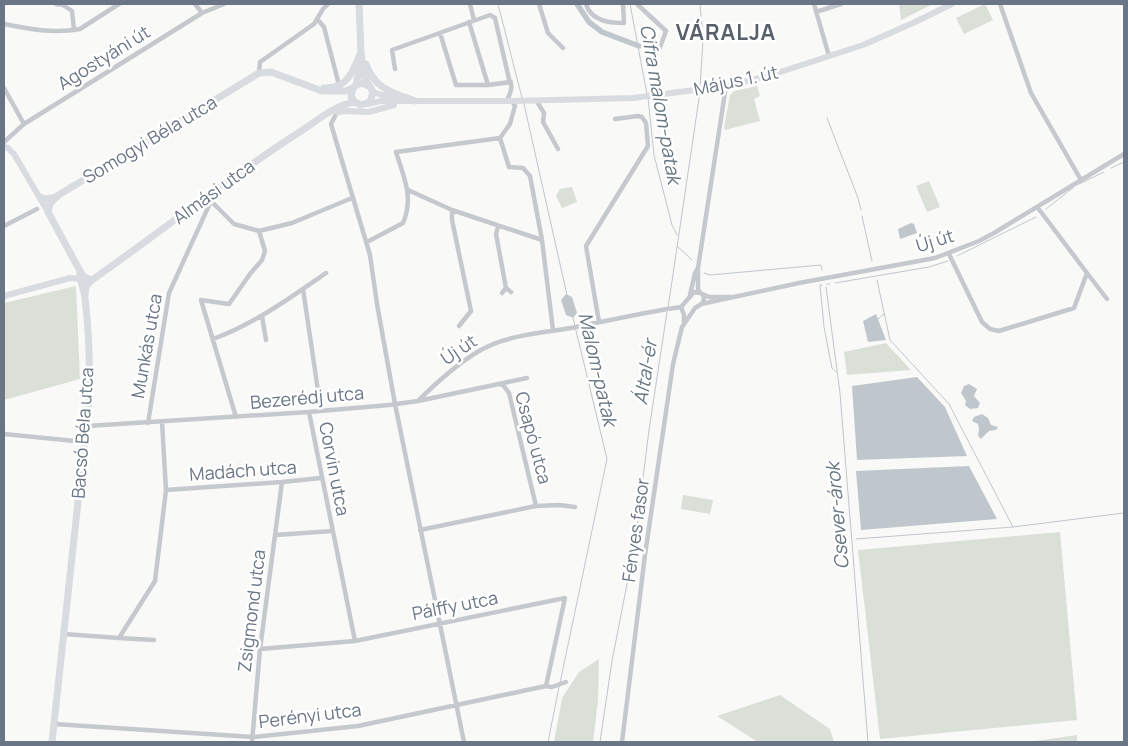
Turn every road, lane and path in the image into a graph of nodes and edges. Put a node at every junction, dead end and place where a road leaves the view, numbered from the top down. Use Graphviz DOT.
graph roads {
  1 [pos="56,4"];
  2 [pos="118,4"];
  3 [pos="195,4"];
  4 [pos="224,4"];
  5 [pos="328,4"];
  6 [pos="359,4"];
  7 [pos="470,4"];
  8 [pos="540,4"];
  9 [pos="586,4"];
  10 [pos="623,4"];
  11 [pos="637,4"];
  12 [pos="815,4"];
  13 [pos="841,4"];
  14 [pos="952,4"];
  15 [pos="1000,4"];
  16 [pos="816,12"];
  17 [pos="202,13"];
  18 [pos="318,20"];
  19 [pos="471,21"];
  20 [pos="4,24"];
  21 [pos="74,30"];
  22 [pos="440,33"];
  23 [pos="660,47"];
  24 [pos="563,48"];
  25 [pos="361,52"];
  26 [pos="829,56"];
  27 [pos="395,69"];
  28 [pos="260,73"];
  29 [pos="511,82"];
  30 [pos="339,85"];
  31 [pos="488,85"];
  32 [pos="355,86"];
  33 [pos="726,86"];
  34 [pos="310,87"];
  35 [pos="4,88"];
  36 [pos="371,89"];
  37 [pos="536,100"];
  38 [pos="415,101"];
  39 [pos="516,101"];
  40 [pos="355,102"];
  41 [pos="368,104"];
  42 [pos="337,112"];
  43 [pos="324,118"];
  44 [pos="615,120"];
  45 [pos="24,124"];
  46 [pos="312,124"];
  47 [pos="331,124"];
  48 [pos="500,138"];
  49 [pos="4,142"];
  50 [pos="4,147"];
  51 [pos="558,149"];
  52 [pos="1124,154"];
  53 [pos="1080,180"];
  54 [pos="408,190"];
  55 [pos="212,193"];
  56 [pos="57,196"];
  57 [pos="40,197"];
  58 [pos="352,198"];
  59 [pos="211,202"];
  60 [pos="1038,208"];
  61 [pos="37,210"];
  62 [pos="452,210"];
  63 [pos="48,212"];
  64 [pos="4,226"];
  65 [pos="498,226"];
  66 [pos="259,231"];
  67 [pos="542,240"];
  68 [pos="367,242"];
  69 [pos="949,254"];
  70 [pos="698,268"];
  71 [pos="326,273"];
  72 [pos="1087,273"];
  73 [pos="80,275"];
  74 [pos="92,280"];
  75 [pos="506,288"];
  76 [pos="303,289"];
  77 [pos="511,292"];
  78 [pos="502,293"];
  79 [pos="701,293"];
  80 [pos="85,295"];
  81 [pos="690,295"];
  82 [pos="4,296"];
  83 [pos="732,297"];
  84 [pos="1107,299"];
  85 [pos="701,304"];
  86 [pos="681,307"];
  87 [pos="683,313"];
  88 [pos="691,313"];
  89 [pos="262,316"];
  90 [pos="599,322"];
  91 [pos="684,324"];
  92 [pos="459,326"];
  93 [pos="553,330"];
  94 [pos="213,339"];
  95 [pos="266,340"];
  96 [pos="527,378"];
  97 [pos="495,384"];
  98 [pos="418,401"];
  99 [pos="394,404"];
  100 [pos="321,411"];
  101 [pos="309,412"];
  102 [pos="236,417"];
  103 [pos="162,422"];
  104 [pos="148,423"];
  105 [pos="87,426"];
  106 [pos="4,434"];
  107 [pos="85,442"];
  108 [pos="321,478"];
  109 [pos="282,482"];
  110 [pos="166,490"];
  111 [pos="536,506"];
  112 [pos="575,507"];
  113 [pos="420,530"];
  114 [pos="333,531"];
  115 [pos="275,535"];
  116 [pos="439,623"];
  117 [pos="64,634"];
  118 [pos="119,638"];
  119 [pos="154,640"];
  120 [pos="355,641"];
  121 [pos="260,649"];
  122 [pos="566,682"];
  123 [pos="546,686"];
  124 [pos="456,706"];
  125 [pos="54,724"];
  126 [pos="252,739"];
  127 [pos="52,742"];
  128 [pos="464,742"];
  129 [pos="622,742"];
  1 -- 21 [label="street"];
  2 -- 21 [label="street"];
  3 -- 17 [label="street"];
  4 -- 17 [label="street, Agostyáni út"];
  5 -- 18 [label="street"];
  6 -- 25 [label="main road"];
  7 -- 19 [label="street"];
  8 -- 24 [label="street"];
  9 -- 10 [label="street"];
  11 -- 23 [label="street"];
  12 -- 16 [label="street"];
  13 -- 16 [label="street"];
  14 -- 26 [label="main road, Május 1. út"];
  15 -- 53 [label="street"];
  16 -- 26 [label="street"];
  17 -- 45 [label="street, Agostyáni út"];
  18 -- 28 [label="street"];
  18 -- 30 [label="street"];
  19 -- 22 [label="street"];
  19 -- 29 [label="street"];
  19 -- 31 [label="street"];
  20 -- 21 [label="street"];
  22 -- 27 [label="street"];
  22 -- 31 [label="street"];
  25 -- 30 [label="main road"];
  25 -- 32 [label="main road"];
  25 -- 36 [label="main road"];
  25 -- 38 [label="main road"];
  26 -- 33 [label="main road, Május 1. út"];
  28 -- 34 [label="main road"];
  28 -- 56 [label="main road, Somogyi Béla utca"];
  29 -- 31 [label="street"];
  29 -- 39 [label="street"];
  30 -- 34 [label="main road"];
  32 -- 34 [label="main road"];
  32 -- 36 [label="main road"];
  32 -- 40 [label="main road"];
  33 -- 37 [label="main road, Május 1. út"];
  33 -- 70 [label="street"];
  35 -- 45 [label="street"];
  36 -- 38 [label="main road, Május 1. út"];
  36 -- 41 [label="main road"];
  37 -- 39 [label="main road, Május 1. út"];
  37 -- 51 [label="street"];
  38 -- 39 [label="main road, Május 1. út"];
  38 -- 41 [label="main road, Május 1. út"];
  38 -- 42 [label="main road"];
  39 -- 48 [label="street"];
  40 -- 41 [label="main road"];
  40 -- 46 [label="main road, Almási utca"];
  42 -- 43 [label="main road"];
  42 -- 47 [label="street"];
  43 -- 46 [label="main road"];
  43 -- 47 [label="street"];
  44 -- 90 [label="street"];
  45 -- 49 [label="street, Agostyáni út"];
  46 -- 55 [label="main road, Almási utca"];
  47 -- 58 [label="street"];
  48 -- 54 [label="street"];
  48 -- 67 [label="street"];
  50 -- 57 [label="main road, Bacsó Béla utca"];
  52 -- 53 [label="street, Új út"];
  53 -- 60 [label="street, Új út"];
  54 -- 62 [label="street"];
  54 -- 68 [label="street"];
  55 -- 59 [label="street, Munkás utca"];
  55 -- 74 [label="main road, Almási utca"];
  56 -- 57 [label="main road"];
  56 -- 63 [label="main road, Somogyi Béla utca"];
  57 -- 63 [label="main road, Bacsó Béla utca"];
  58 -- 66 [label="street"];
  58 -- 68 [label="street"];
  59 -- 66 [label="street"];
  59 -- 104 [label="street, Munkás utca"];
  60 -- 69 [label="street, Új út"];
  60 -- 72 [label="street"];
  61 -- 64 [label="street"];
  62 -- 65 [label="street"];
  62 -- 92 [label="street, Új út"];
  63 -- 73 [label="main road, Bacsó Béla utca"];
  65 -- 67 [label="street"];
  65 -- 75 [label="street"];
  66 -- 94 [label="street"];
  67 -- 93 [label="street"];
  68 -- 99 [label="street"];
  69 -- 72 [label="street"];
  69 -- 83 [label="street, Új út"];
  70 -- 79 [label="street"];
  70 -- 81 [label="street"];
  71 -- 76 [label="street"];
  72 -- 84 [label="street"];
  73 -- 74 [label="main road"];
  73 -- 80 [label="main road, Bacsó Béla utca"];
  73 -- 82 [label="main road"];
  74 -- 80 [label="main road, Almási utca"];
  75 -- 77 [label="street"];
  75 -- 78 [label="street"];
  76 -- 89 [label="street"];
  76 -- 100 [label="street"];
  79 -- 81 [label="street"];
  79 -- 83 [label="street, Új út"];
  79 -- 85 [label="street"];
  80 -- 105 [label="main road, Bacsó Béla utca"];
  81 -- 86 [label="street"];
  83 -- 85 [label="street, Új út"];
  85 -- 88 [label="street, Fényes fasor"];
  86 -- 87 [label="street, Fényes fasor"];
  86 -- 90 [label="street, Új út"];
  87 -- 88 [label="street"];
  87 -- 91 [label="street, Fényes fasor"];
  88 -- 91 [label="street, Fényes fasor"];
  89 -- 94 [label="street"];
  89 -- 95 [label="street"];
  90 -- 93 [label="street, Új út"];
  91 -- 129 [label="street, Fényes fasor"];
  93 -- 98 [label="street, Új út"];
  94 -- 102 [label="street"];
  96 -- 97 [label="street, Bezerédj utca"];
  97 -- 98 [label="street, Bezerédj utca"];
  97 -- 111 [label="street, Csapó utca"];
  98 -- 99 [label="street, Bezerédj utca"];
  99 -- 100 [label="street, Bezerédj utca"];
  99 -- 113 [label="street"];
  100 -- 101 [label="street, Bezerédj utca"];
  101 -- 102 [label="street, Bezerédj utca"];
  101 -- 108 [label="street, Corvin utca"];
  102 -- 103 [label="street, Bezerédj utca"];
  103 -- 104 [label="street, Bezerédj utca"];
  103 -- 110 [label="street"];
  104 -- 105 [label="street, Bezerédj utca"];
  105 -- 107 [label="main road, Bacsó Béla utca"];
  106 -- 107 [label="street"];
  107 -- 117 [label="main road, Bacsó Béla utca"];
  108 -- 109 [label="street, Madách utca"];
  108 -- 114 [label="street, Corvin utca"];
  109 -- 110 [label="street, Madách utca"];
  109 -- 115 [label="street, Zsigmond utca"];
  110 -- 118 [label="street"];
  111 -- 112 [label="street, Csapó utca"];
  111 -- 113 [label="street, Csapó utca"];
  113 -- 116 [label="street"];
  114 -- 115 [label="street, Corvin utca"];
  114 -- 120 [label="street, Corvin utca"];
  115 -- 121 [label="street, Zsigmond utca"];
  116 -- 120 [label="street, Pálffy utca"];
  116 -- 123 [label="street, Pálffy utca"];
  116 -- 124 [label="street"];
  117 -- 118 [label="street"];
  117 -- 125 [label="main road, Bacsó Béla utca"];
  118 -- 119 [label="street"];
  120 -- 121 [label="street, Pálffy utca"];
  121 -- 126 [label="street, Zsigmond utca"];
  122 -- 123 [label="street, Perényi utca"];
  123 -- 124 [label="street, Perényi utca"];
  124 -- 126 [label="street, Perényi utca"];
  124 -- 128 [label="street"];
  125 -- 126 [label="street, Perényi utca"];
  125 -- 127 [label="main road, Bacsó Béla utca"];
}
